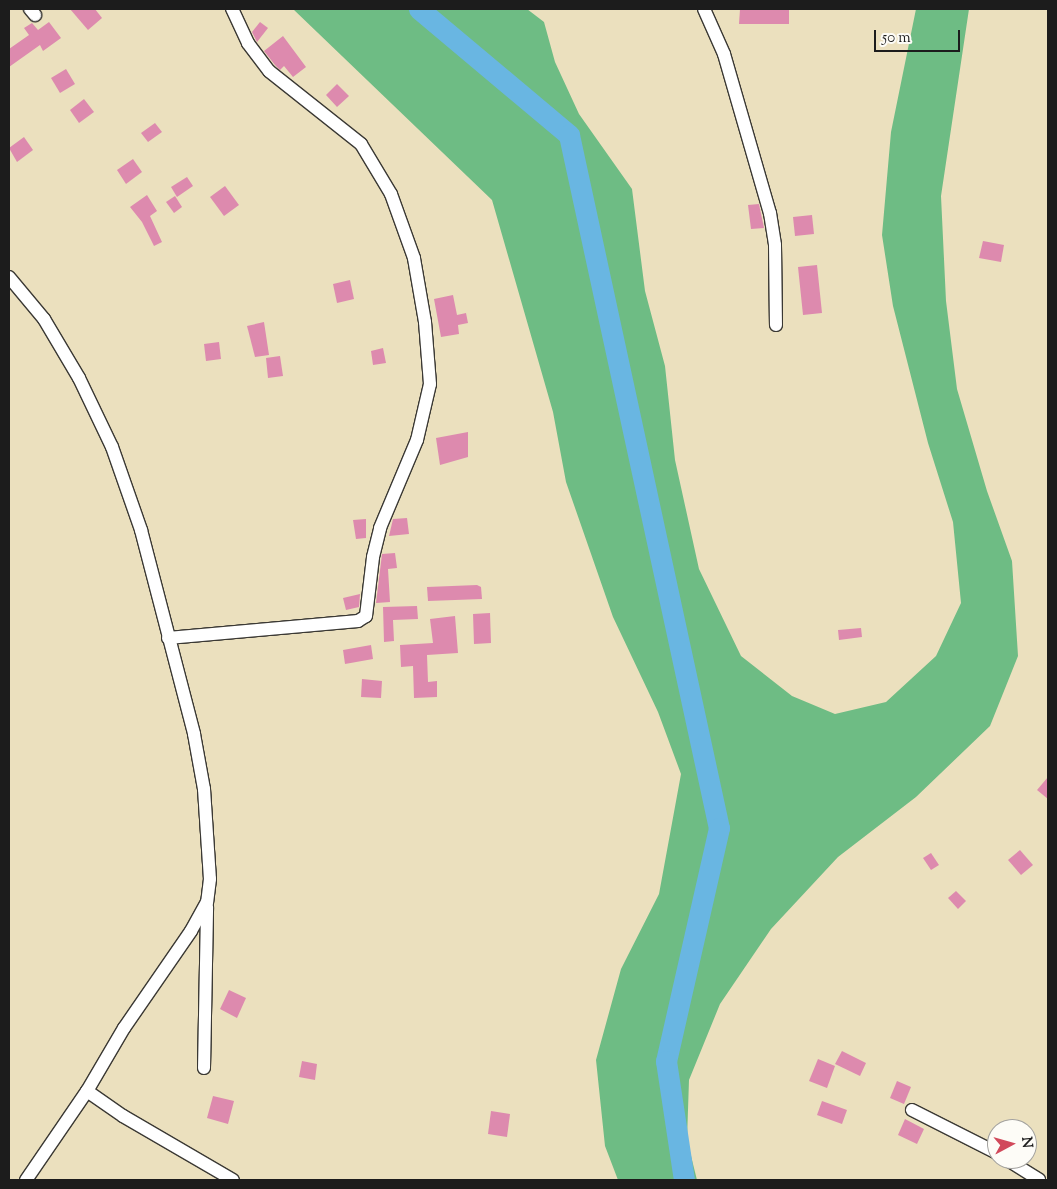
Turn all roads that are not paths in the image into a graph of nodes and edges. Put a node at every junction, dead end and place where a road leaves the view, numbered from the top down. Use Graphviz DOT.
graph roads {
  1 [pos="232,9"];
  2 [pos="704,9"];
  3 [pos="9,276"];
  4 [pos="776,325"];
  5 [pos="168,638"];
  6 [pos="207,902"];
  7 [pos="204,1068"];
  8 [pos="87,1091"];
  9 [pos="912,1110"];
  10 [pos="987,1148"];
  11 [pos="1022,1169"];
  12 [pos="26,1180"];
  13 [pos="233,1180"];
  14 [pos="1039,1180"];
  1 -- 5 [label="street"];
  2 -- 4 [label="street"];
  3 -- 5 [label="street"];
  5 -- 6 [label="street"];
  6 -- 7 [label="street"];
  6 -- 8 [label="street"];
  8 -- 12 [label="street"];
  8 -- 13 [label="street"];
  9 -- 10 [label="street"];
  11 -- 14 [label="street"];
}
